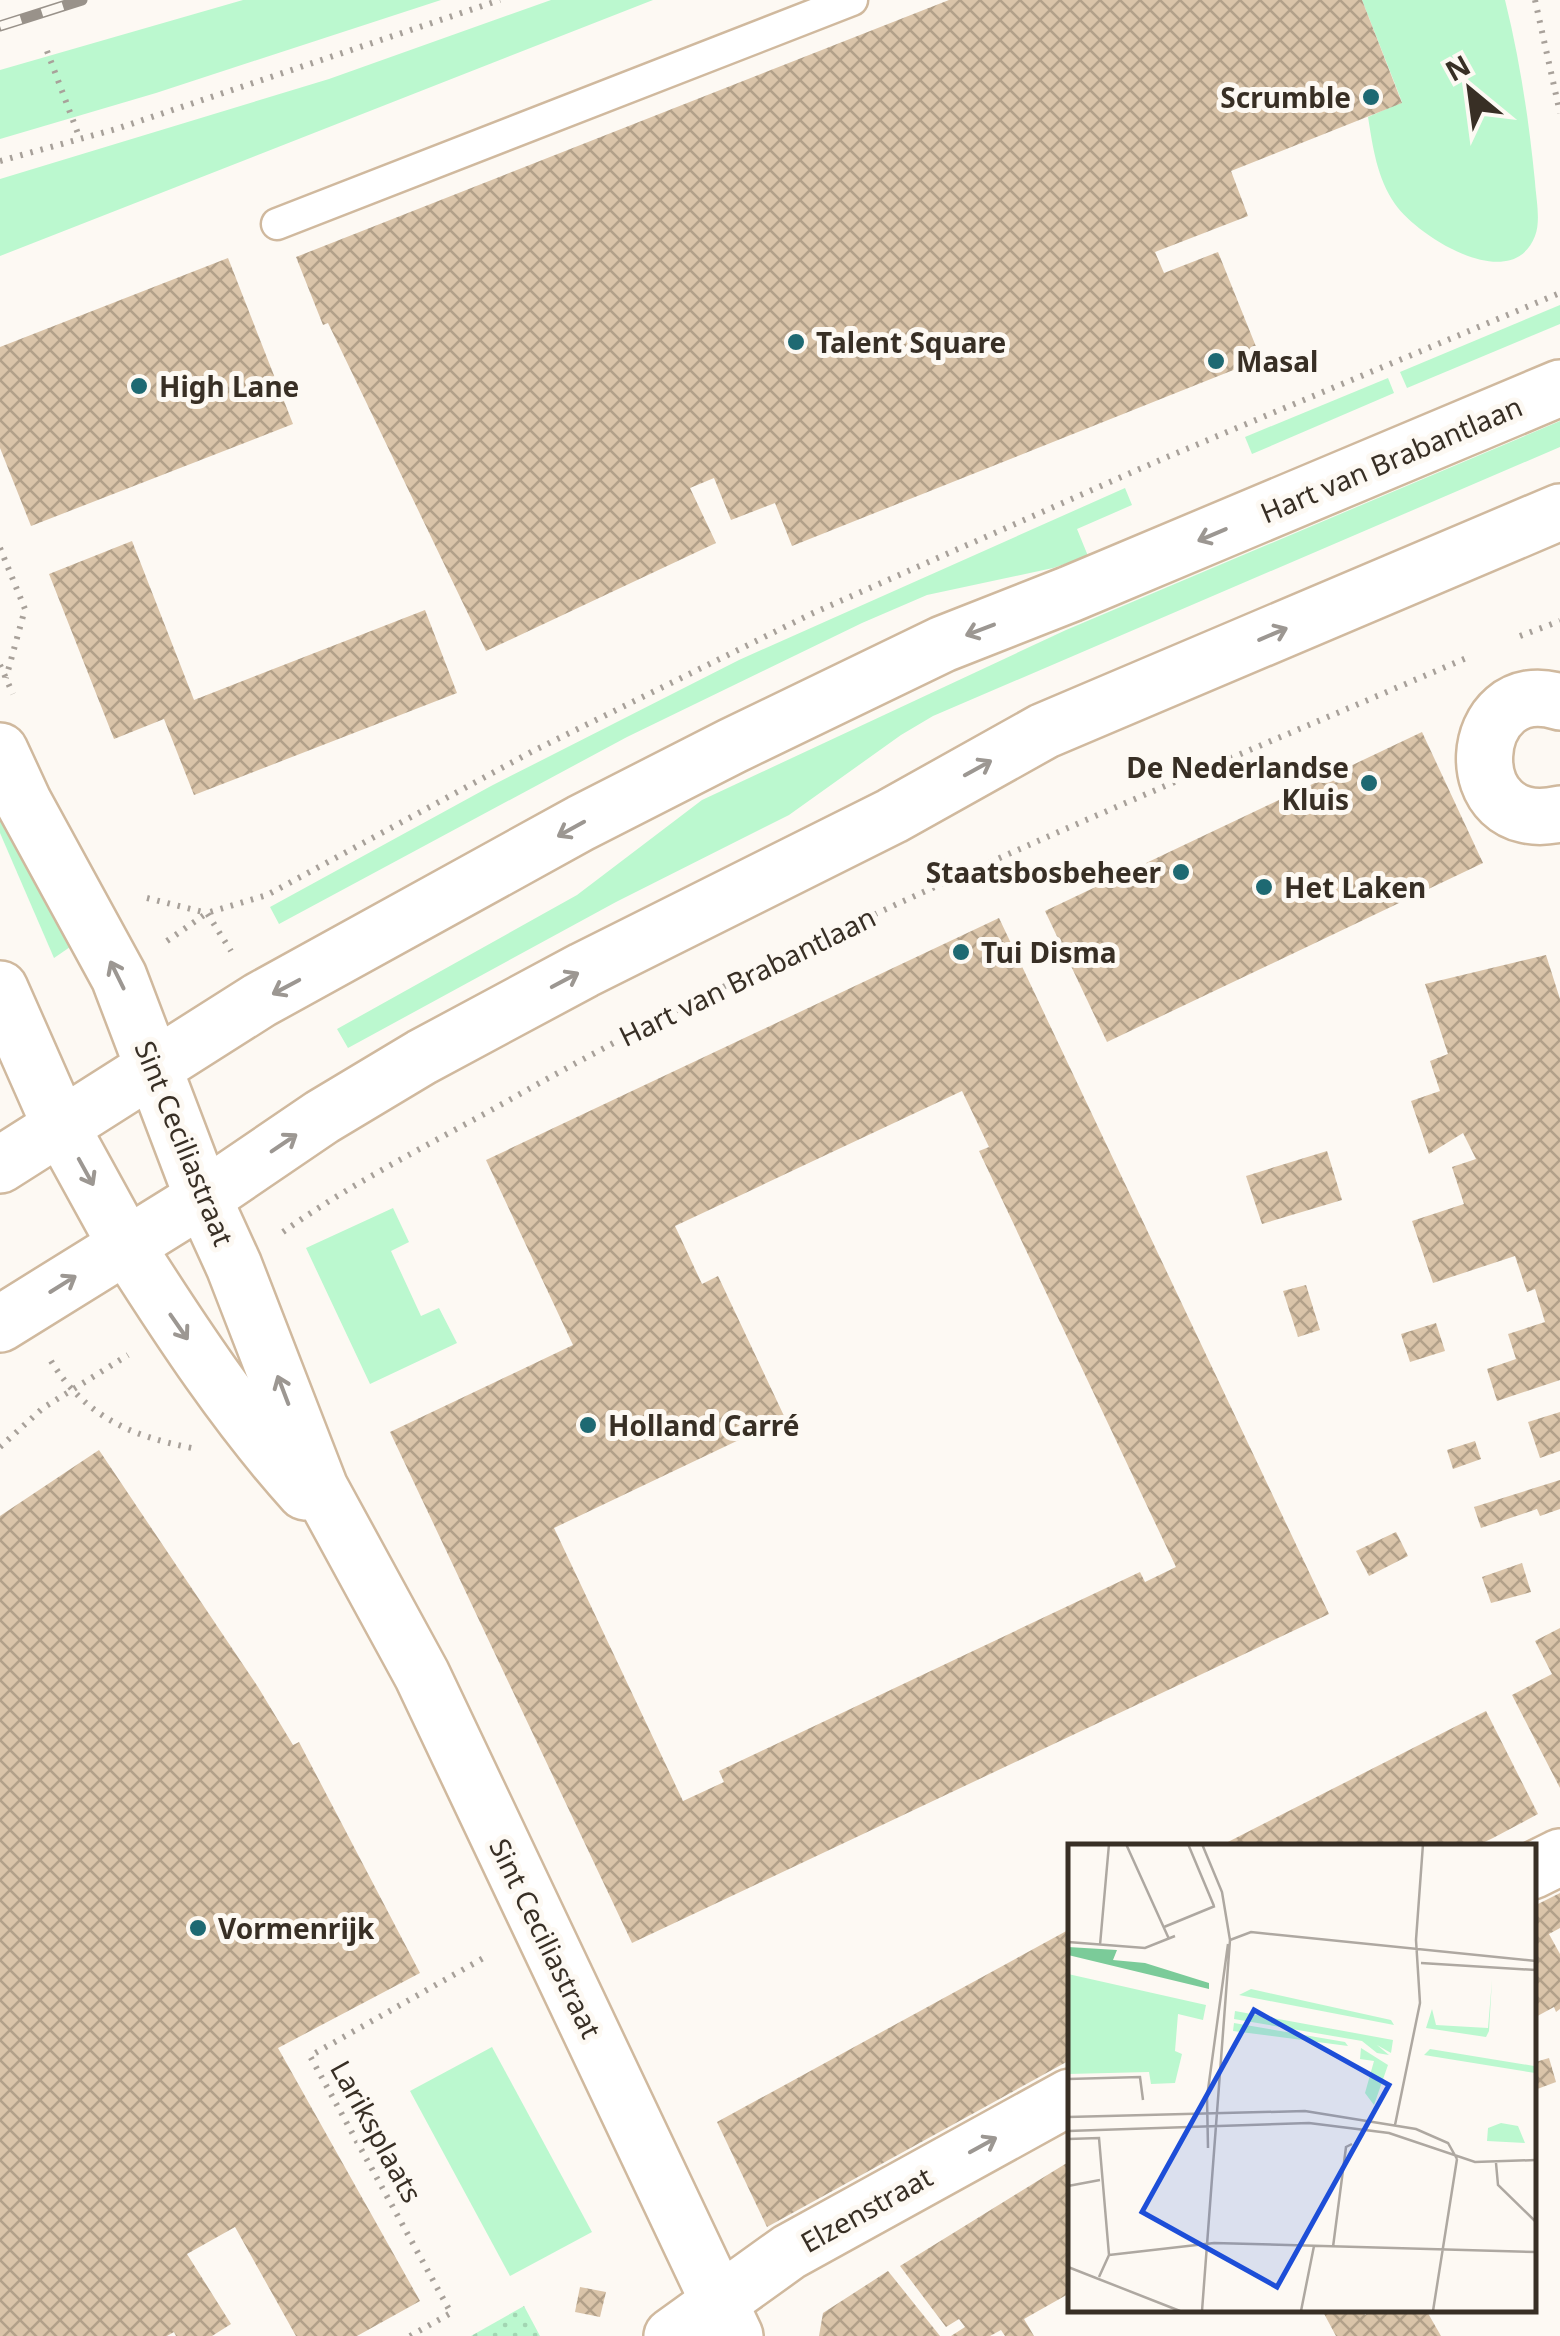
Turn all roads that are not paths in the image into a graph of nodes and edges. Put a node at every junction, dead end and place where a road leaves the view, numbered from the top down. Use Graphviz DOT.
graph roads {
  1 [pos="852,0"];
  2 [pos="277,224"];
  3 [pos="1560,388"];
  4 [pos="1560,512"];
  5 [pos="1560,702"];
  6 [pos="0,751"];
  7 [pos="1559,818"];
  8 [pos="0,989"];
  9 [pos="153,1066"];
  10 [pos="60,1126"];
  11 [pos="0,1164"];
  12 [pos="203,1198"];
  13 [pos="126,1245"];
  14 [pos="10,1318"];
  15 [pos="350,1543"];
  16 [pos="1560,1857"];
  17 [pos="1535,1870"];
  18 [pos="1068,2098"];
  19 [pos="728,2320"];
  20 [pos="672,2336"];
  1 -- 2 [label="lane"];
  3 -- 9 [label="street, Hart van Brabantlaan, one-way"];
  12 -- 4 [label="street, one-way"];
  5 -- 7 [label="street"];
  9 -- 6 [label="street, Sint Ceciliastraat, one-way"];
  8 -- 10 [label="street, Sint Ceciliastraat"];
  9 -- 10 [label="street, Hart van Brabantlaan"];
  9 -- 12 [label="street, Sint Ceciliastraat"];
  10 -- 11 [label="street, Hart van Brabantlaan"];
  10 -- 13 [label="street, Sint Ceciliastraat, one-way"];
  12 -- 13 [label="street"];
  15 -- 12 [label="street, Sint Ceciliastraat, one-way"];
  14 -- 13 [label="street, one-way"];
  13 -- 15 [label="street, Sint Ceciliastraat, one-way"];
  15 -- 19 [label="street, Sint Ceciliastraat"];
  16 -- 17 [label="street"];
  19 -- 18 [label="street, Elzenstraat, one-way"];
  19 -- 20 [label="street, Elzenstraat"];
}
